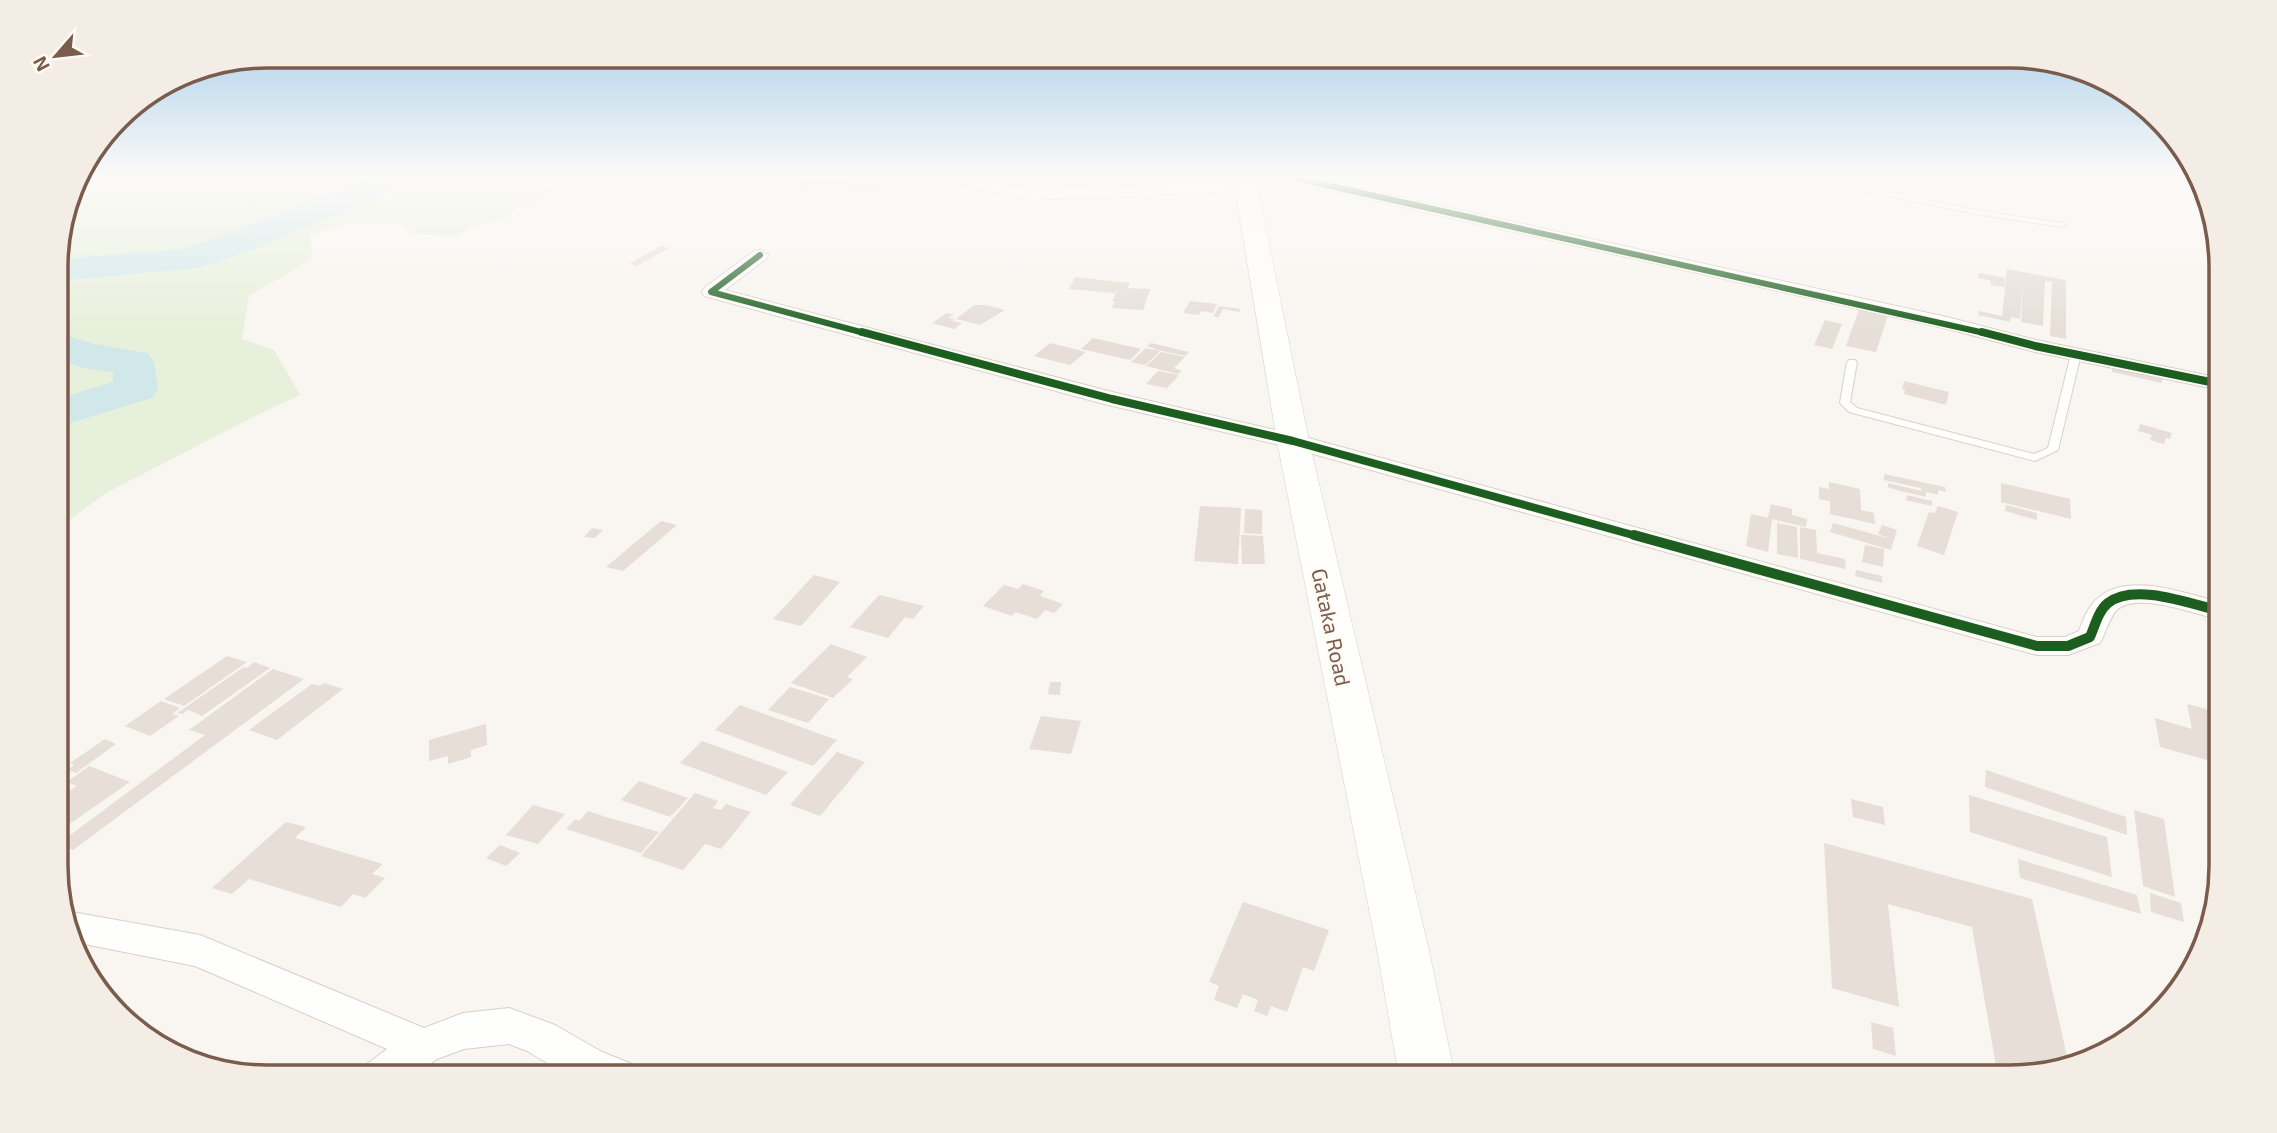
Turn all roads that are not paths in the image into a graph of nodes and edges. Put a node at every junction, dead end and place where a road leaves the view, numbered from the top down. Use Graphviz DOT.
graph roads {
  1 [pos="1255,229"];
  2 [pos="1524,229"];
  3 [pos="760,254"];
  4 [pos="2076,354"];
  5 [pos="1852,362"];
  6 [pos="2209,382"];
  7 [pos="1293,441"];
  8 [pos="2209,609"];
  9 [pos="79,928"];
  10 [pos="423,1046"];
  11 [pos="1425,1064"];
  12 [pos="397,1065"];
  13 [pos="587,1065"];
  1 -- 7 [label="street, Gataka Road"];
  2 -- 4 [label="street"];
  3 -- 7 [label="street"];
  4 -- 5 [label="lane"];
  4 -- 6 [label="street"];
  7 -- 8 [label="street"];
  7 -- 11 [label="street, Gataka Road"];
  9 -- 10 [label="street"];
  10 -- 12 [label="street"];
  10 -- 13 [label="street"];
}
